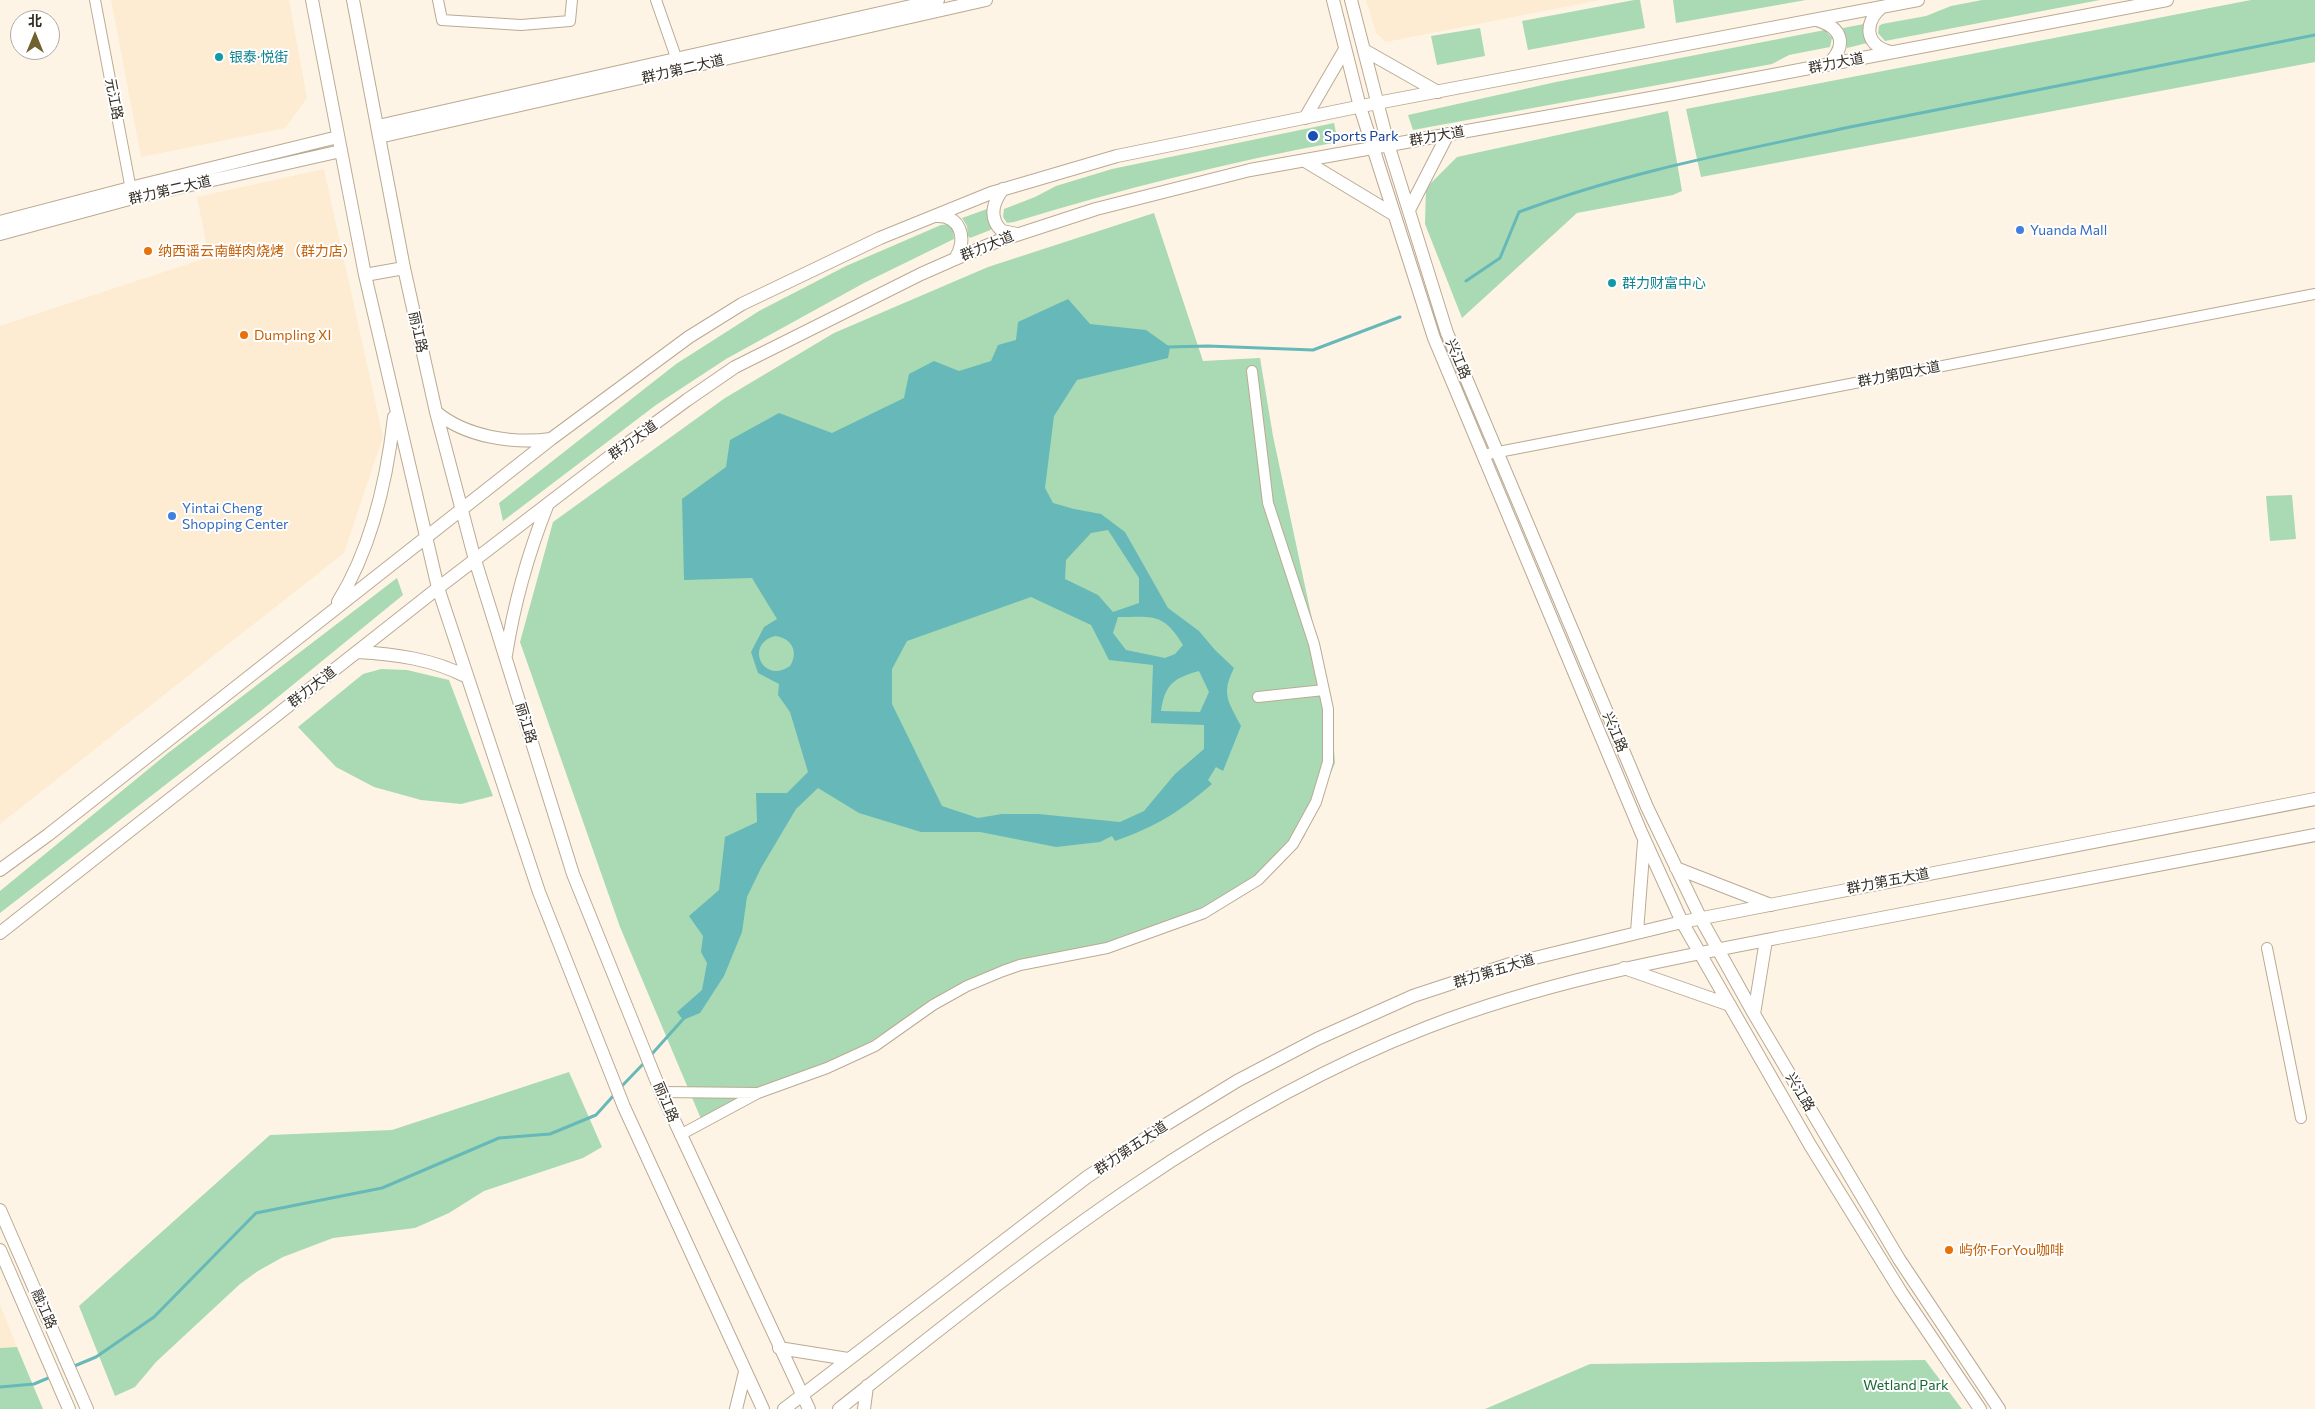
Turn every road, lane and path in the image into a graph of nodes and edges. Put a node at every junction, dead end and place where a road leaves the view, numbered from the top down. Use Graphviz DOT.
graph roads {
  1 [pos="95,0"];
  2 [pos="312,0"];
  3 [pos="353,0"];
  4 [pos="438,0"];
  5 [pos="572,0"];
  6 [pos="656,0"];
  7 [pos="938,0"];
  8 [pos="986,0"];
  9 [pos="1333,0"];
  10 [pos="1351,0"];
  11 [pos="1918,0"];
  12 [pos="2167,0"];
  13 [pos="1882,7"];
  14 [pos="1816,20"];
  15 [pos="1364,50"];
  16 [pos="1344,51"];
  17 [pos="1893,52"];
  18 [pos="677,60"];
  19 [pos="1827,65"];
  20 [pos="1438,92"];
  21 [pos="1377,103"];
  22 [pos="1360,107"];
  23 [pos="1305,118"];
  24 [pos="379,132"];
  25 [pos="1448,134"];
  26 [pos="338,137"];
  27 [pos="1388,144"];
  28 [pos="1372,147"];
  29 [pos="341,151"];
  30 [pos="1305,161"];
  31 [pos="1003,189"];
  32 [pos="132,193"];
  33 [pos="1409,210"];
  34 [pos="1394,214"];
  35 [pos="931,217"];
  36 [pos="0,222"];
  37 [pos="0,234"];
  38 [pos="1016,234"];
  39 [pos="955,259"];
  40 [pos="404,268"];
  41 [pos="365,275"];
  42 [pos="2315,294"];
  43 [pos="1252,371"];
  44 [pos="395,407"];
  45 [pos="436,412"];
  46 [pos="551,439"];
  47 [pos="1496,452"];
  48 [pos="1483,455"];
  49 [pos="547,505"];
  50 [pos="461,510"];
  51 [pos="426,537"];
  52 [pos="475,560"];
  53 [pos="438,588"];
  54 [pos="334,609"];
  55 [pos="357,652"];
  56 [pos="505,658"];
  57 [pos="467,677"];
  58 [pos="1324,690"];
  59 [pos="1258,697"];
  60 [pos="2315,799"];
  61 [pos="2315,834"];
  62 [pos="1644,839"];
  63 [pos="1676,868"];
  64 [pos="0,870"];
  65 [pos="1771,905"];
  66 [pos="1701,919"];
  67 [pos="1682,922"];
  68 [pos="1637,932"];
  69 [pos="0,933"];
  70 [pos="1766,940"];
  71 [pos="2267,948"];
  72 [pos="1718,950"];
  73 [pos="1698,952"];
  74 [pos="1624,968"];
  75 [pos="1730,1005"];
  76 [pos="1754,1014"];
  77 [pos="661,1092"];
  78 [pos="758,1093"];
  79 [pos="2301,1118"];
  80 [pos="680,1135"];
  81 [pos="0,1210"];
  82 [pos="0,1250"];
  83 [pos="779,1348"];
  84 [pos="848,1359"];
  85 [pos="745,1372"];
  86 [pos="867,1386"];
  87 [pos="801,1395"];
  88 [pos="67,1405"];
  89 [pos="87,1409"];
  90 [pos="736,1409"];
  91 [pos="763,1409"];
  92 [pos="784,1409"];
  93 [pos="809,1409"];
  94 [pos="839,1409"];
  95 [pos="864,1409"];
  96 [pos="1980,1409"];
  97 [pos="2000,1409"];
  1 -- 32 [label="street, 元江路"];
  2 -- 26 [label="main road"];
  3 -- 24 [label="main road, 丽江路"];
  4 -- 5 [label="street"];
  6 -- 18 [label="street"];
  7 -- 18 [label="main road, 群力第二大道"];
  8 -- 24 [label="main road, 群力第二大道"];
  9 -- 16 [label="main road, 兴江路"];
  10 -- 15 [label="main road, 兴江路"];
  11 -- 13 [label="main road"];
  12 -- 17 [label="main road, 群力大道"];
  13 -- 14 [label="main road"];
  13 -- 17 [label="main road"];
  14 -- 19 [label="main road"];
  14 -- 20 [label="main road"];
  15 -- 20 [label="main road"];
  15 -- 21 [label="main road, 兴江路"];
  16 -- 22 [label="main road, 兴江路"];
  16 -- 23 [label="main road"];
  17 -- 19 [label="main road, 群力大道"];
  18 -- 24 [label="main road, 群力第二大道"];
  19 -- 25 [label="main road, 群力大道"];
  20 -- 21 [label="main road"];
  21 -- 22 [label="main road"];
  21 -- 27 [label="main road, 兴江路"];
  22 -- 23 [label="main road"];
  22 -- 28 [label="main road, 兴江路"];
  23 -- 31 [label="main road"];
  24 -- 40 [label="main road, 丽江路"];
  25 -- 27 [label="main road, 群力大道"];
  25 -- 33 [label="main road"];
  26 -- 29 [label="main road"];
  26 -- 32 [label="main road, 群力第二大道"];
  27 -- 28 [label="main road, 群力大道"];
  27 -- 33 [label="main road, 兴江路"];
  28 -- 30 [label="main road, 群力大道"];
  28 -- 34 [label="main road, 兴江路"];
  29 -- 32 [label="main road, 群力第二大道"];
  29 -- 41 [label="main road"];
  30 -- 34 [label="main road"];
  30 -- 38 [label="main road, 群力大道"];
  31 -- 35 [label="main road"];
  31 -- 38 [label="main road"];
  32 -- 36 [label="main road, 群力第二大道"];
  32 -- 37 [label="main road, 群力第二大道"];
  33 -- 47 [label="main road, 兴江路"];
  34 -- 48 [label="main road, 兴江路"];
  35 -- 39 [label="main road"];
  35 -- 46 [label="main road"];
  38 -- 39 [label="main road, 群力大道"];
  39 -- 49 [label="main road, 群力大道"];
  40 -- 41 [label="main road"];
  40 -- 45 [label="main road, 丽江路"];
  41 -- 44 [label="main road"];
  42 -- 47 [label="street, 群力第四大道"];
  43 -- 58 [label="street"];
  44 -- 51 [label="main road"];
  44 -- 54 [label="main road"];
  45 -- 46 [label="main road"];
  45 -- 50 [label="main road, 丽江路"];
  46 -- 50 [label="main road"];
  47 -- 48 [label="street, 群力第四大道"];
  47 -- 63 [label="main road, 兴江路"];
  48 -- 62 [label="main road, 兴江路"];
  49 -- 52 [label="main road, 群力大道"];
  49 -- 56 [label="main road"];
  50 -- 51 [label="main road"];
  50 -- 52 [label="main road, 丽江路"];
  51 -- 53 [label="main road"];
  51 -- 54 [label="main road"];
  52 -- 53 [label="main road, 群力大道"];
  52 -- 56 [label="main road, 丽江路"];
  53 -- 55 [label="main road, 群力大道"];
  53 -- 57 [label="main road"];
  54 -- 64 [label="main road"];
  55 -- 57 [label="main road"];
  55 -- 69 [label="main road, 群力大道"];
  56 -- 77 [label="main road, 丽江路"];
  57 -- 85 [label="main road"];
  58 -- 59 [label="street"];
  58 -- 78 [label="street"];
  60 -- 65 [label="main road, 群力第五大道"];
  61 -- 70 [label="main road"];
  62 -- 67 [label="main road, 兴江路"];
  62 -- 68 [label="main road"];
  63 -- 65 [label="main road"];
  63 -- 66 [label="main road, 兴江路"];
  65 -- 66 [label="main road, 群力第五大道"];
  66 -- 67 [label="main road, 群力第五大道"];
  66 -- 72 [label="main road, 兴江路"];
  67 -- 68 [label="main road, 群力第五大道"];
  67 -- 73 [label="main road, 兴江路"];
  68 -- 84 [label="main road, 群力第五大道"];
  70 -- 72 [label="main road"];
  70 -- 76 [label="main road"];
  71 -- 79 [label="street"];
  72 -- 73 [label="main road"];
  72 -- 76 [label="main road, 兴江路"];
  73 -- 74 [label="main road"];
  73 -- 75 [label="main road, 兴江路"];
  74 -- 75 [label="main road"];
  74 -- 86 [label="main road"];
  75 -- 96 [label="main road, 兴江路"];
  76 -- 97 [label="main road, 兴江路"];
  77 -- 78 [label="street"];
  77 -- 80 [label="main road, 丽江路"];
  78 -- 80 [label="street"];
  80 -- 83 [label="main road, 丽江路"];
  81 -- 89 [label="main road, 融江路"];
  82 -- 88 [label="main road, 融江路"];
  83 -- 84 [label="main road"];
  83 -- 87 [label="main road, 丽江路"];
  84 -- 87 [label="main road, 群力第五大道"];
  85 -- 90 [label="main road"];
  85 -- 91 [label="main road"];
  86 -- 94 [label="main road"];
  86 -- 95 [label="main road"];
  87 -- 92 [label="main road, 群力第五大道"];
  87 -- 93 [label="main road, 丽江路"];
}
